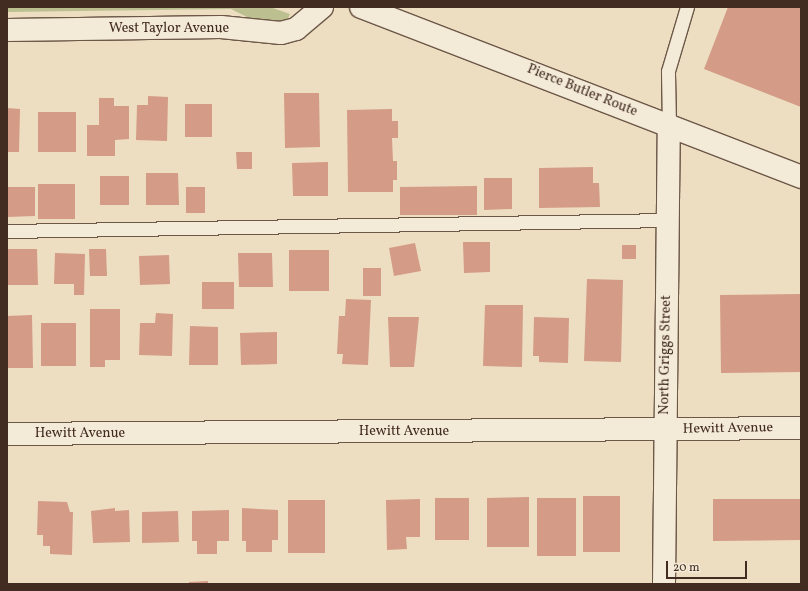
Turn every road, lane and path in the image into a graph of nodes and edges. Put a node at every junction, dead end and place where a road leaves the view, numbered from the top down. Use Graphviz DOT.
graph roads {
  1 [pos="322,7"];
  2 [pos="361,7"];
  3 [pos="687,7"];
  4 [pos="7,30"];
  5 [pos="669,125"];
  6 [pos="801,177"];
  7 [pos="669,220"];
  8 [pos="7,232"];
  9 [pos="801,428"];
  10 [pos="665,430"];
  11 [pos="7,434"];
  12 [pos="664,584"];
  1 -- 4 [label="street, West Taylor Avenue"];
  2 -- 5 [label="street, Pierce Butler Route"];
  3 -- 5 [label="lane"];
  5 -- 6 [label="street, Pierce Butler Route"];
  5 -- 7 [label="street, North Griggs Street"];
  7 -- 8 [label="lane"];
  7 -- 10 [label="street, North Griggs Street"];
  9 -- 10 [label="street, Hewitt Avenue"];
  10 -- 11 [label="street, Hewitt Avenue"];
  10 -- 12 [label="street, North Griggs Street"];
}
